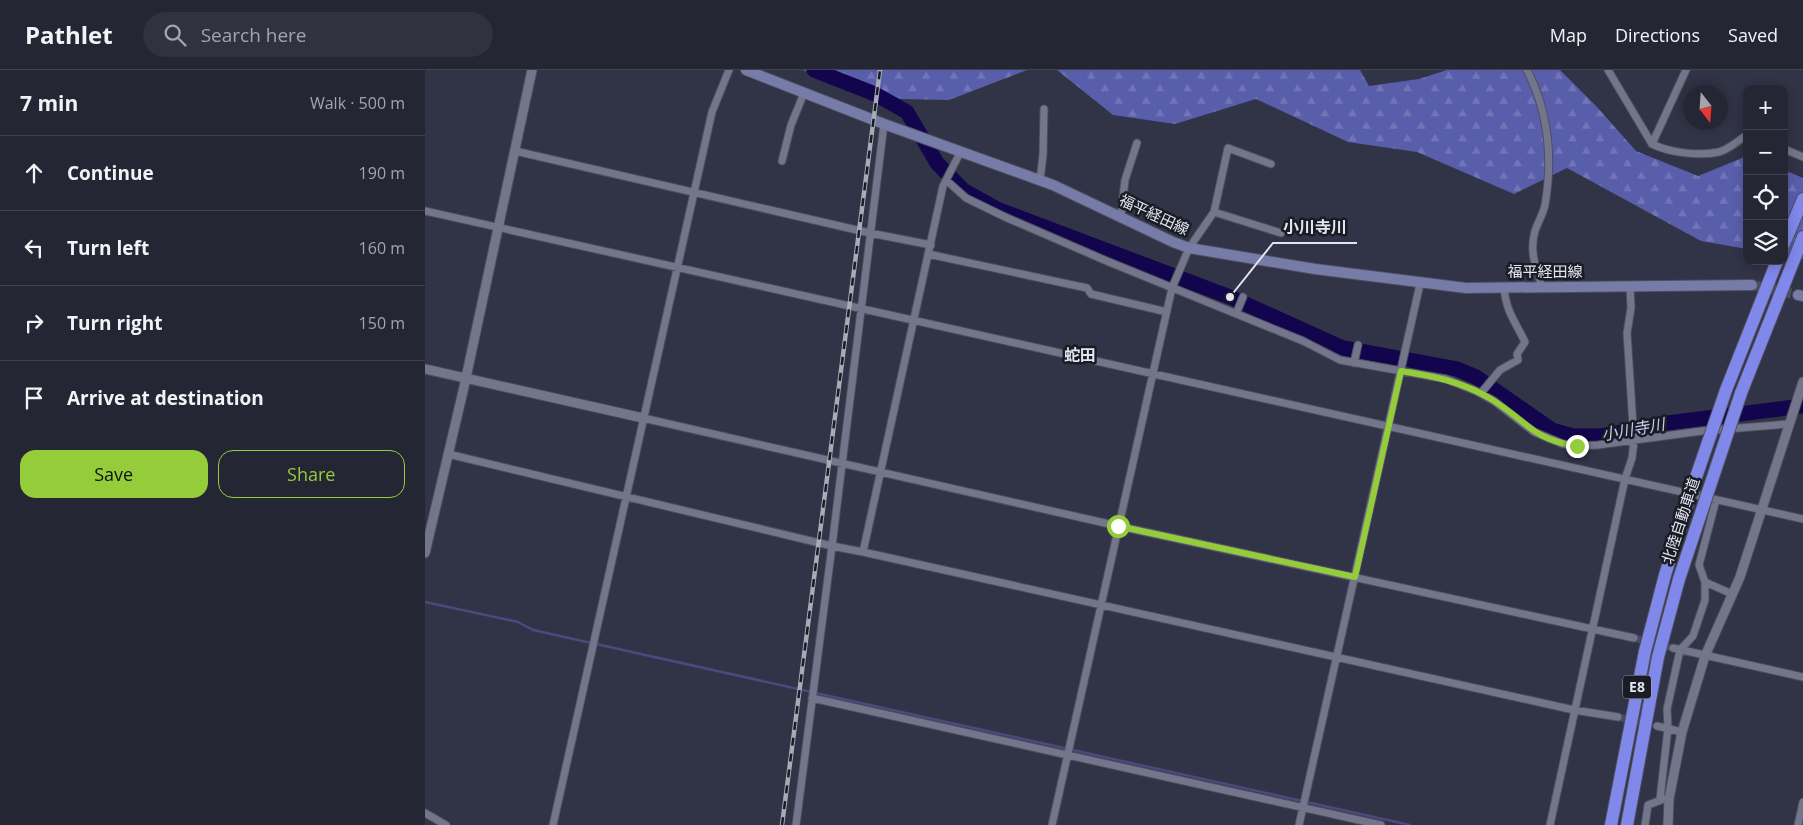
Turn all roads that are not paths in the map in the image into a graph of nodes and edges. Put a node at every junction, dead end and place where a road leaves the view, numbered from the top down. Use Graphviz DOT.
graph roads {
  1 [pos="532,70"];
  2 [pos="729,70"];
  3 [pos="746,70"];
  4 [pos="1527,70"];
  5 [pos="1608,70"];
  6 [pos="1686,70"];
  7 [pos="804,93"];
  8 [pos="1044,109"];
  9 [pos="884,124"];
  10 [pos="1743,138"];
  11 [pos="1137,143"];
  12 [pos="1652,144"];
  13 [pos="956,150"];
  14 [pos="515,151"];
  15 [pos="1788,151"];
  16 [pos="1803,157"];
  17 [pos="782,161"];
  18 [pos="1271,164"];
  19 [pos="946,180"];
  20 [pos="1039,180"];
  21 [pos="694,193"];
  22 [pos="1803,199"];
  23 [pos="425,211"];
  24 [pos="1214,212"];
  25 [pos="1121,216"];
  26 [pos="498,227"];
  27 [pos="870,233"];
  28 [pos="1281,233"];
  29 [pos="1788,235"];
  30 [pos="1803,237"];
  31 [pos="931,245"];
  32 [pos="1189,248"];
  33 [pos="929,254"];
  34 [pos="1775,265"];
  35 [pos="677,268"];
  36 [pos="1420,284"];
  37 [pos="1752,285"];
  38 [pos="1505,287"];
  39 [pos="1542,287"];
  40 [pos="1172,288"];
  41 [pos="1630,288"];
  42 [pos="1243,297"];
  43 [pos="861,309"];
  44 [pos="1167,312"];
  45 [pos="1236,314"];
  46 [pos="914,320"];
  47 [pos="1358,344"];
  48 [pos="1354,363"];
  49 [pos="1401,368"];
  50 [pos="425,369"];
  51 [pos="1154,373"];
  52 [pos="466,379"];
  53 [pos="1803,382"];
  54 [pos="1481,394"];
  55 [pos="643,418"];
  56 [pos="1788,424"];
  57 [pos="1389,426"];
  58 [pos="1633,441"];
  59 [pos="448,454"];
  60 [pos="841,462"];
  61 [pos="880,471"];
  62 [pos="1625,479"];
  63 [pos="626,498"];
  64 [pos="1716,500"];
  65 [pos="1763,511"];
  66 [pos="1803,519"];
  67 [pos="1118,526"];
  68 [pos="832,546"];
  69 [pos="425,548"];
  70 [pos="863,552"];
  71 [pos="1355,577"];
  72 [pos="1705,582"];
  73 [pos="1732,594"];
  74 [pos="1101,604"];
  75 [pos="1593,630"];
  76 [pos="1634,638"];
  77 [pos="1677,649"];
  78 [pos="1705,656"];
  79 [pos="1337,658"];
  80 [pos="1803,677"];
  81 [pos="812,698"];
  82 [pos="1575,710"];
  83 [pos="1618,717"];
  84 [pos="1657,726"];
  85 [pos="1668,728"];
  86 [pos="1682,732"];
  87 [pos="1067,756"];
  88 [pos="1664,799"];
  89 [pos="1803,802"];
  90 [pos="1303,807"];
  91 [pos="425,813"];
  92 [pos="446,825"];
  93 [pos="553,825"];
  94 [pos="796,825"];
  95 [pos="1052,825"];
  96 [pos="1299,825"];
  97 [pos="1381,825"];
  98 [pos="1550,825"];
  99 [pos="1611,825"];
  100 [pos="1627,825"];
  101 [pos="1645,825"];
  102 [pos="1668,825"];
  103 [pos="1798,825"];
  1 -- 14 [label="street"];
  2 -- 21 [label="street"];
  3 -- 7 [label="main road, 福平経田線"];
  4 -- 39 [label="street"];
  5 -- 12 [label="street"];
  6 -- 12 [label="street"];
  7 -- 9 [label="main road, 福平経田線"];
  7 -- 17 [label="street"];
  8 -- 20 [label="street"];
  9 -- 13 [label="main road, 福平経田線"];
  9 -- 27 [label="street"];
  10 -- 12 [label="street"];
  11 -- 25 [label="street"];
  13 -- 19 [label="street"];
  13 -- 20 [label="main road, 福平経田線"];
  14 -- 21 [label="street"];
  14 -- 26 [label="street"];
  15 -- 16 [label="street"];
  18 -- 24 [label="street"];
  19 -- 31 [label="street"];
  19 -- 40 [label="street"];
  20 -- 25 [label="main road, 福平経田線"];
  21 -- 27 [label="street"];
  21 -- 35 [label="street"];
  22 -- 29 [label="highway"];
  23 -- 26 [label="street"];
  24 -- 28 [label="street"];
  24 -- 32 [label="street"];
  25 -- 32 [label="main road, 福平経田線"];
  26 -- 35 [label="street"];
  26 -- 52 [label="street"];
  27 -- 31 [label="street"];
  27 -- 43 [label="street"];
  30 -- 100 [label="highway, 北陸自動車道 / E8, bridge"];
  31 -- 33 [label="street"];
  32 -- 36 [label="main road, 福平経田線"];
  32 -- 40 [label="street"];
  33 -- 44 [label="street"];
  33 -- 46 [label="street"];
  34 -- 99 [label="highway, 北陸自動車道 / E8, bridge"];
  35 -- 43 [label="street"];
  35 -- 55 [label="street"];
  36 -- 38 [label="main road, 福平経田線"];
  36 -- 49 [label="street"];
  37 -- 41 [label="main road, 福平経田線"];
  38 -- 39 [label="main road, 福平経田線"];
  38 -- 54 [label="street"];
  39 -- 41 [label="main road, 福平経田線"];
  40 -- 44 [label="street"];
  40 -- 45 [label="street"];
  41 -- 58 [label="street"];
  42 -- 45 [label="street"];
  43 -- 46 [label="street"];
  43 -- 60 [label="street"];
  44 -- 51 [label="street"];
  45 -- 48 [label="street"];
  46 -- 51 [label="street"];
  46 -- 61 [label="street"];
  47 -- 48 [label="street"];
  48 -- 49 [label="street"];
  49 -- 54 [label="street"];
  49 -- 57 [label="street"];
  50 -- 52 [label="street"];
  51 -- 57 [label="street"];
  51 -- 67 [label="street"];
  52 -- 55 [label="street"];
  52 -- 59 [label="street"];
  53 -- 56 [label="street"];
  54 -- 58 [label="street"];
  55 -- 60 [label="street"];
  55 -- 63 [label="street"];
  56 -- 58 [label="street"];
  56 -- 65 [label="street"];
  57 -- 62 [label="street"];
  57 -- 71 [label="street"];
  58 -- 62 [label="street"];
  59 -- 63 [label="street"];
  59 -- 69 [label="street"];
  60 -- 61 [label="street"];
  60 -- 68 [label="street"];
  61 -- 67 [label="street"];
  61 -- 70 [label="street"];
  62 -- 64 [label="street"];
  62 -- 75 [label="street"];
  63 -- 68 [label="street"];
  63 -- 93 [label="street"];
  64 -- 65 [label="street"];
  64 -- 72 [label="street"];
  65 -- 66 [label="street"];
  65 -- 73 [label="street"];
  67 -- 71 [label="street"];
  67 -- 74 [label="street"];
  68 -- 70 [label="street"];
  68 -- 81 [label="street"];
  70 -- 74 [label="street"];
  71 -- 75 [label="street"];
  71 -- 79 [label="street"];
  72 -- 73 [label="street"];
  72 -- 77 [label="street"];
  73 -- 78 [label="street"];
  74 -- 79 [label="street"];
  74 -- 87 [label="street"];
  75 -- 76 [label="street"];
  75 -- 82 [label="street"];
  77 -- 78 [label="street"];
  77 -- 85 [label="street"];
  78 -- 80 [label="street"];
  78 -- 86 [label="street"];
  79 -- 82 [label="street"];
  79 -- 90 [label="street"];
  81 -- 87 [label="street"];
  81 -- 94 [label="street"];
  82 -- 83 [label="street"];
  82 -- 98 [label="street"];
  84 -- 85 [label="street"];
  85 -- 86 [label="street"];
  85 -- 88 [label="street"];
  86 -- 88 [label="street"];
  87 -- 90 [label="street"];
  87 -- 95 [label="street"];
  88 -- 101 [label="street"];
  88 -- 102 [label="street"];
  89 -- 103 [label="street"];
  90 -- 96 [label="street"];
  90 -- 97 [label="street"];
  91 -- 92 [label="street"];
}
